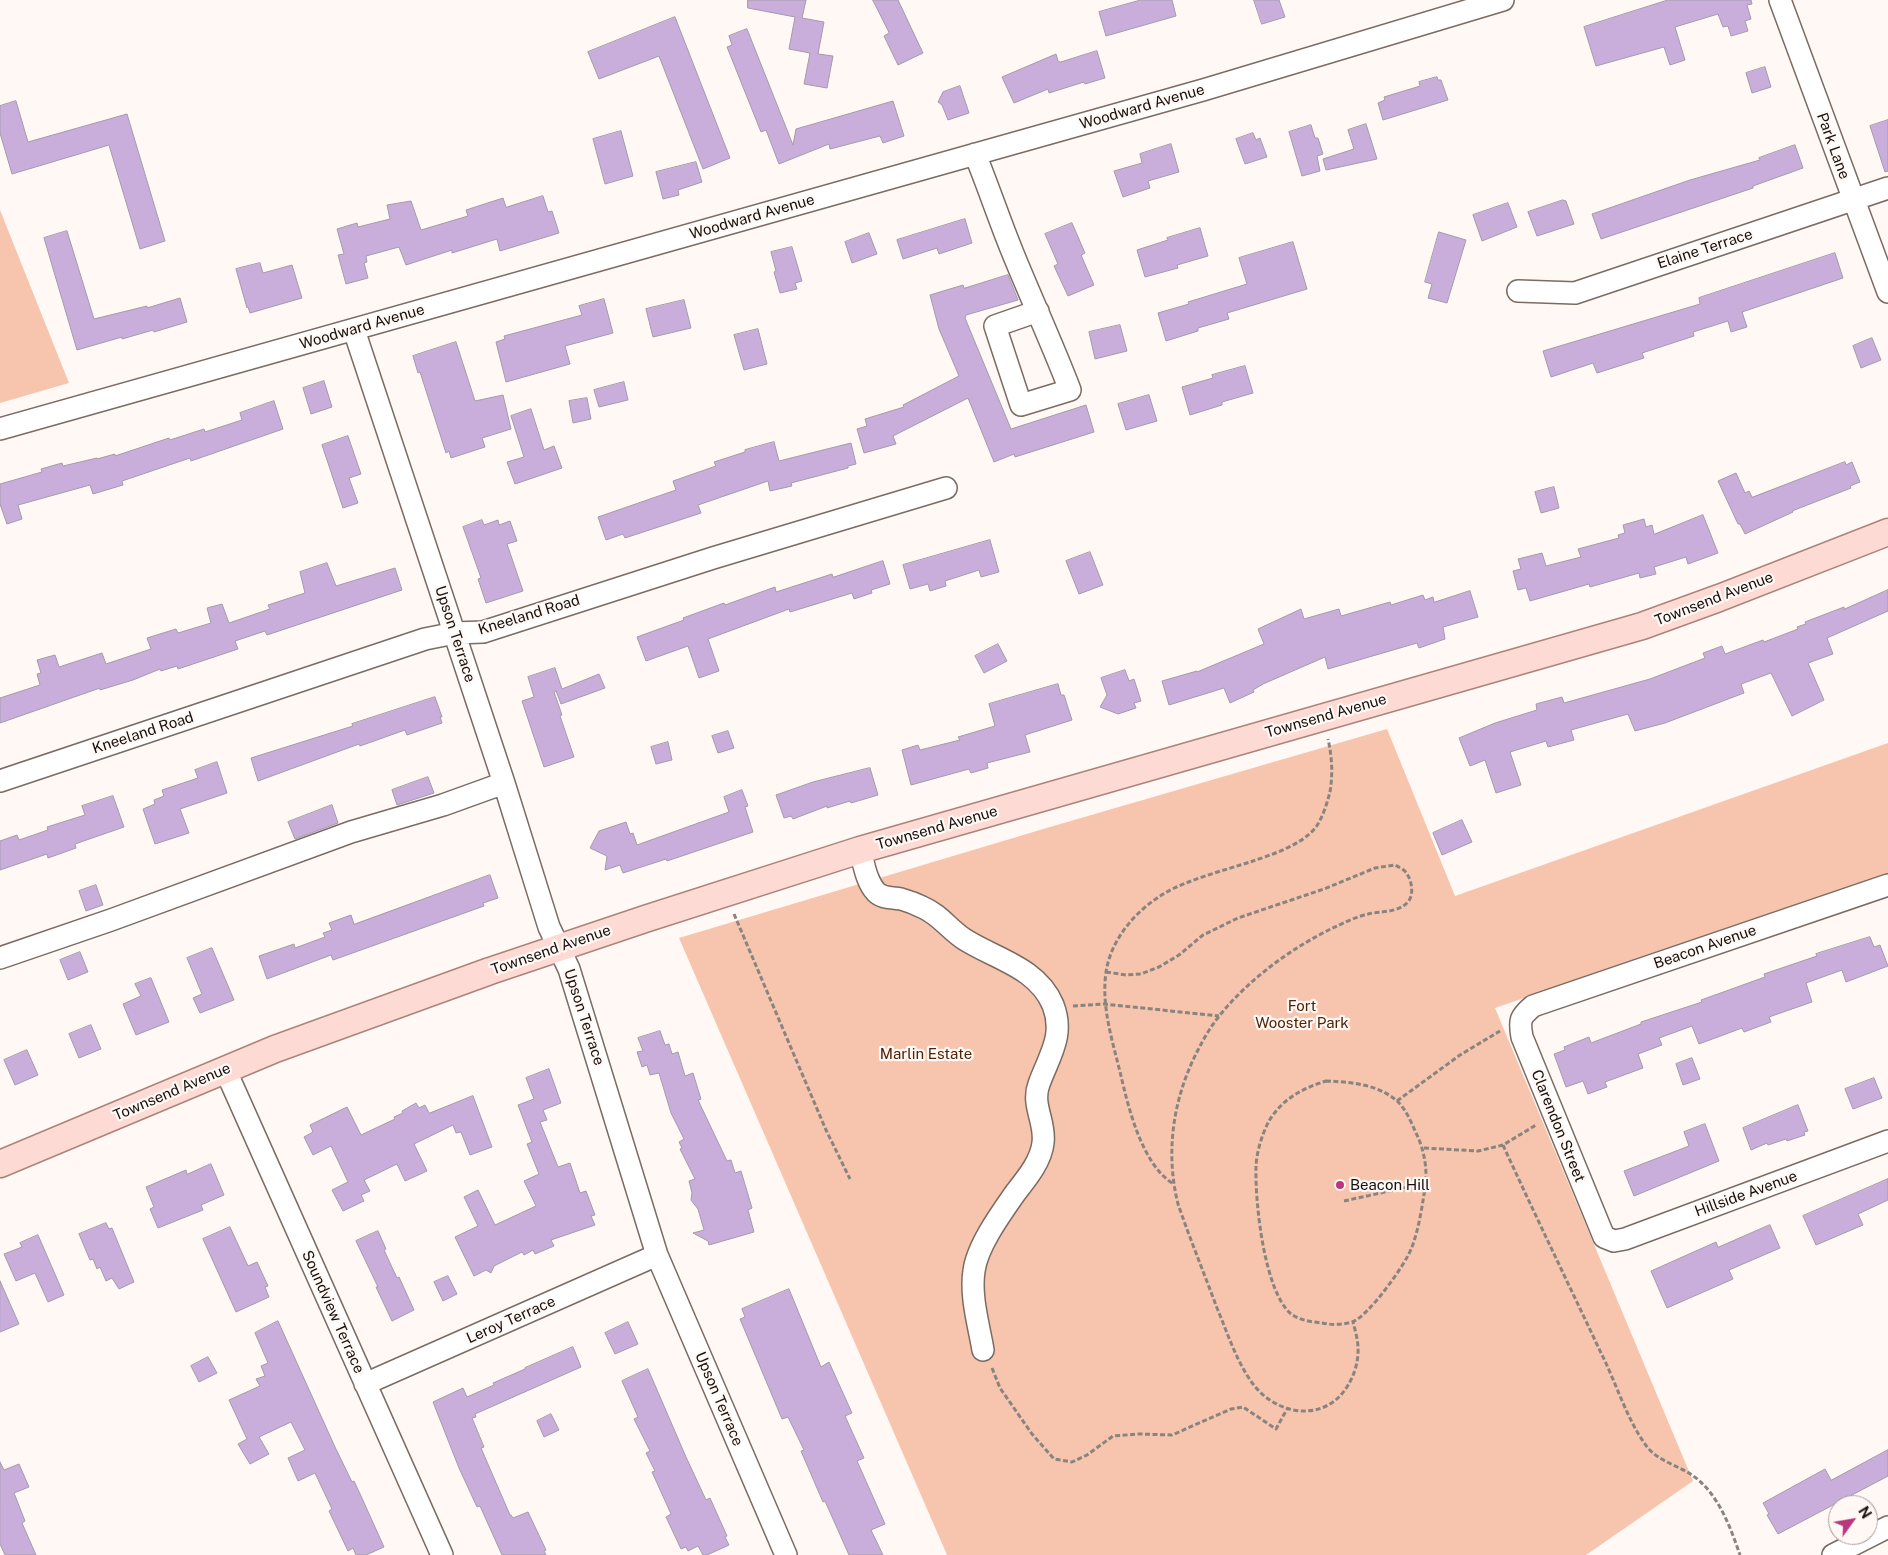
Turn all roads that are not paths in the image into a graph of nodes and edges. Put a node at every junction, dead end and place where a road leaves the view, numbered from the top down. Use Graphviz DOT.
graph roads {
  1 [pos="1503,0"];
  2 [pos="1780,0"];
  3 [pos="975,154"];
  4 [pos="1888,188"];
  5 [pos="1853,200"];
  6 [pos="1518,291"];
  7 [pos="1888,292"];
  8 [pos="1038,311"];
  9 [pos="354,330"];
  10 [pos="0,429"];
  11 [pos="946,488"];
  12 [pos="1888,532"];
  13 [pos="455,633"];
  14 [pos="0,781"];
  15 [pos="504,783"];
  16 [pos="860,850"];
  17 [pos="1888,885"];
  18 [pos="559,947"];
  19 [pos="0,958"];
  20 [pos="1522,1018"];
  21 [pos="225,1069"];
  22 [pos="1888,1141"];
  23 [pos="0,1164"];
  24 [pos="1604,1237"];
  25 [pos="657,1255"];
  26 [pos="983,1350"];
  27 [pos="365,1384"];
  28 [pos="1888,1527"];
  29 [pos="442,1555"];
  30 [pos="786,1555"];
  31 [pos="1833,1555"];
  1 -- 3 [label="street, Woodward Avenue"];
  2 -- 5 [label="street, Park Lane"];
  3 -- 8 [label="street"];
  3 -- 9 [label="street, Woodward Avenue"];
  4 -- 5 [label="street, Elaine Terrace"];
  5 -- 6 [label="street, Elaine Terrace"];
  5 -- 7 [label="street, Park Lane"];
  9 -- 10 [label="street, Woodward Avenue"];
  9 -- 13 [label="street, Upson Terrace"];
  11 -- 13 [label="street, Kneeland Road"];
  12 -- 16 [label="main road, Townsend Avenue"];
  13 -- 14 [label="street, Kneeland Road"];
  13 -- 15 [label="street, Upson Terrace"];
  15 -- 18 [label="street, Upson Terrace"];
  15 -- 19 [label="street"];
  16 -- 18 [label="main road, Townsend Avenue"];
  16 -- 26 [label="street"];
  17 -- 20 [label="street, Beacon Avenue"];
  18 -- 21 [label="main road, Townsend Avenue"];
  18 -- 25 [label="street, Upson Terrace"];
  20 -- 24 [label="street, Clarendon Street"];
  21 -- 23 [label="main road, Townsend Avenue"];
  21 -- 27 [label="street, Soundview Terrace"];
  22 -- 24 [label="street, Hillside Avenue"];
  25 -- 27 [label="street, Leroy Terrace"];
  25 -- 30 [label="street, Upson Terrace"];
  27 -- 29 [label="street, Soundview Terrace"];
  28 -- 31 [label="street"];
}
